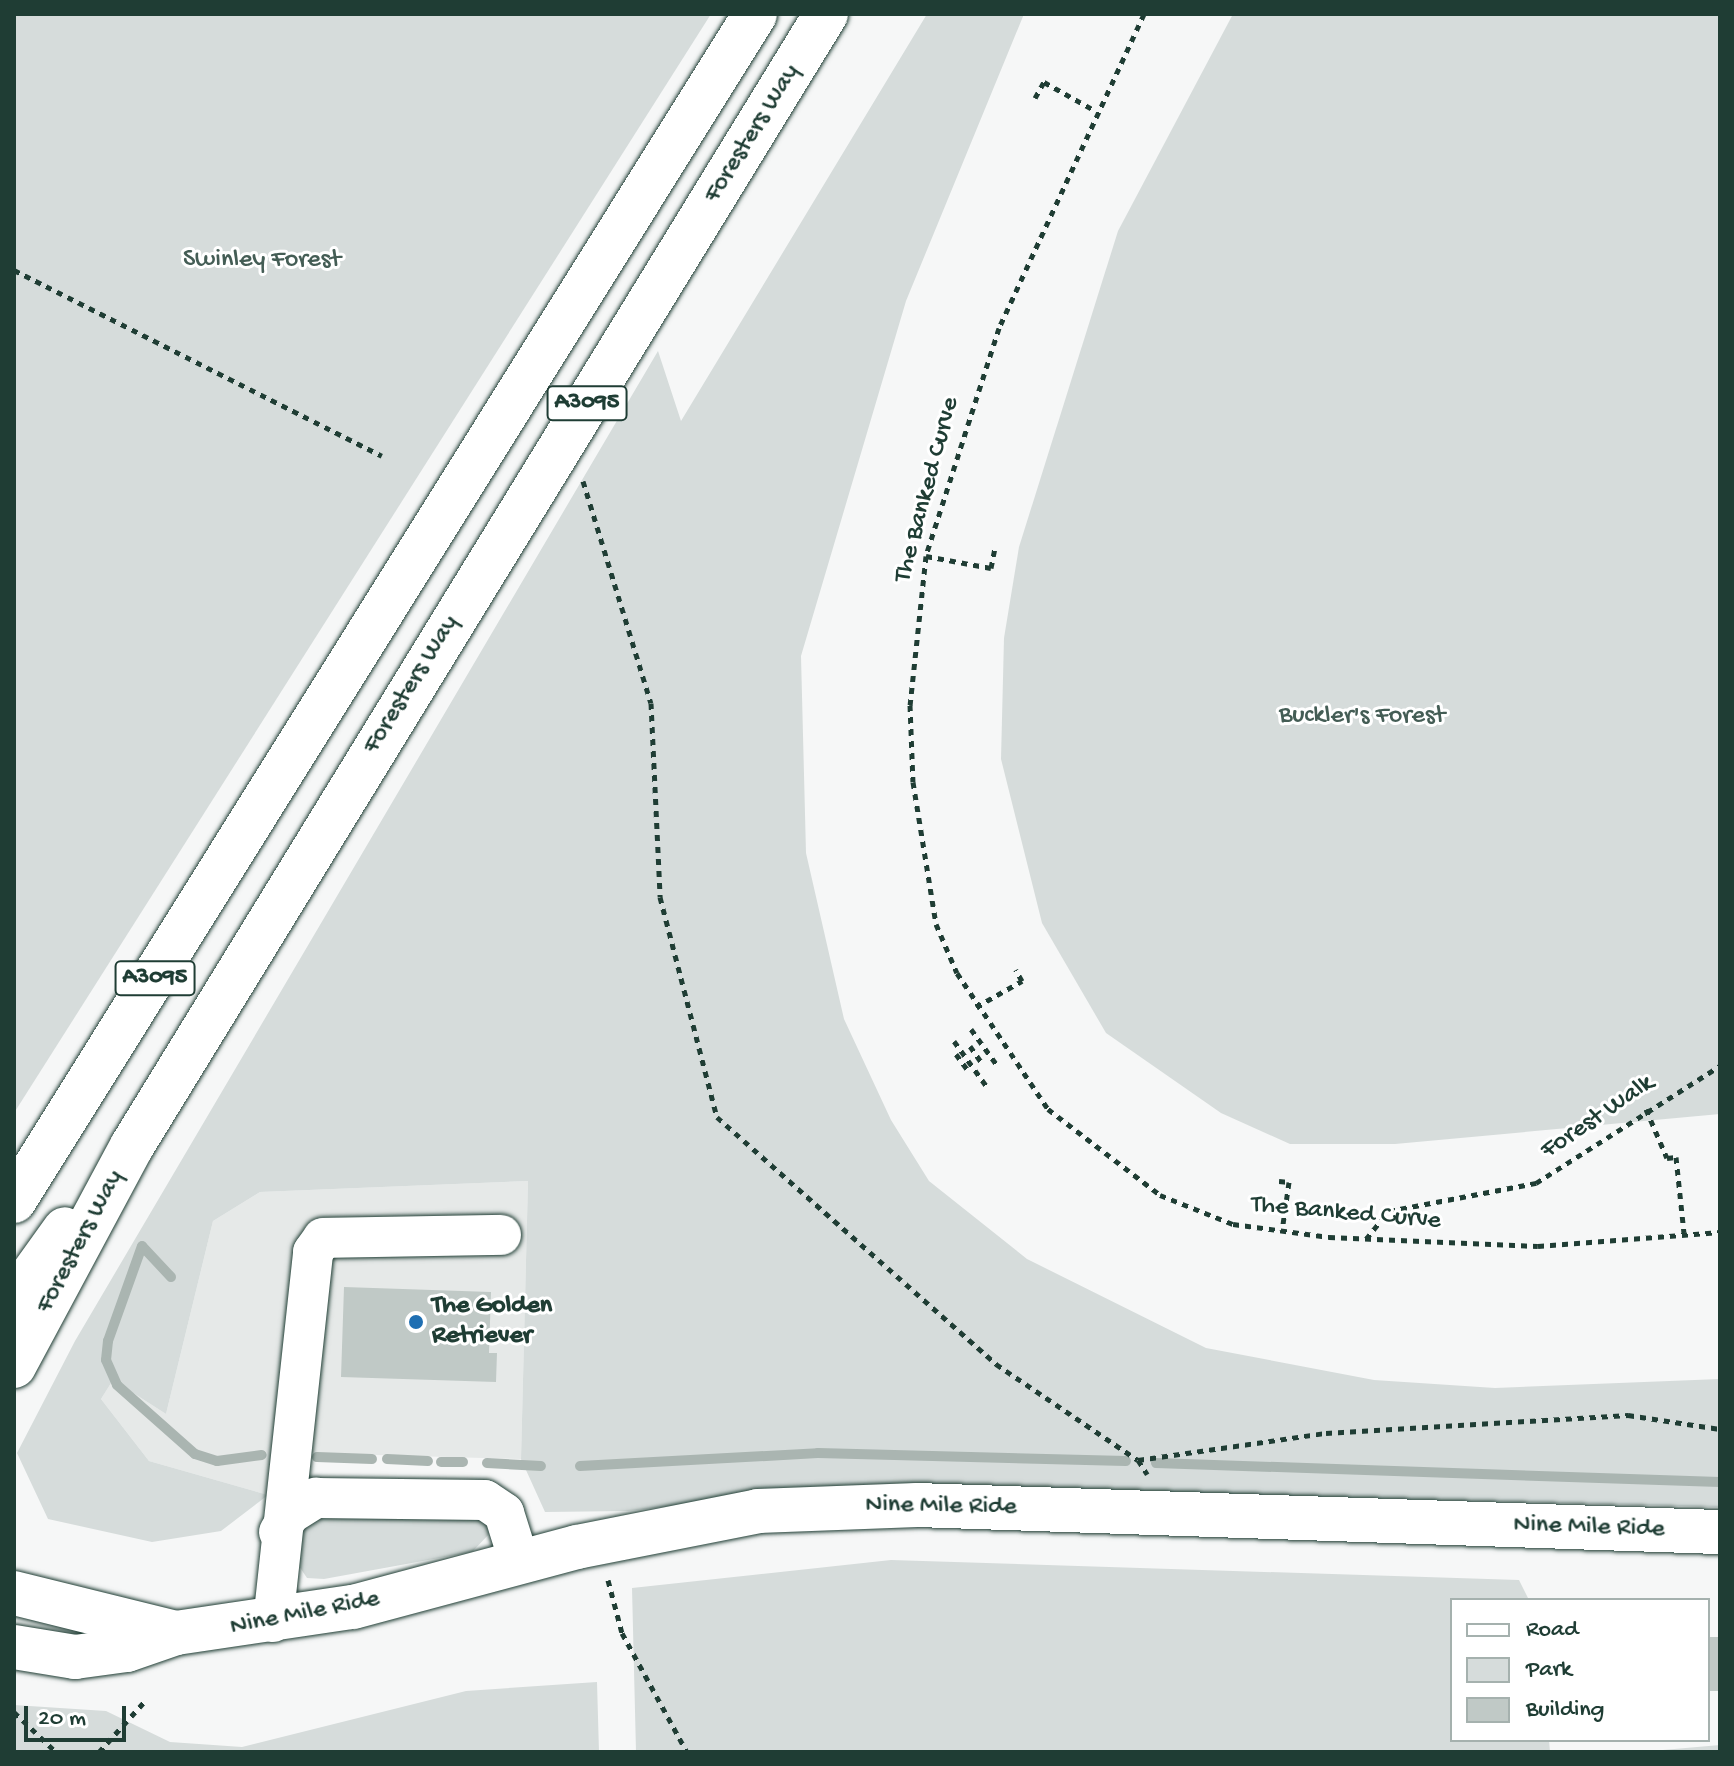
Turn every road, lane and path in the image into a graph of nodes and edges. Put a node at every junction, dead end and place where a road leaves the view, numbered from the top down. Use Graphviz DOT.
graph roads {
  1 [pos="755,14"];
  2 [pos="826,14"];
  3 [pos="1144,14"];
  4 [pos="1035,98"];
  5 [pos="1094,110"];
  6 [pos="14,270"];
  7 [pos="382,456"];
  8 [pos="579,467"];
  9 [pos="995,547"];
  10 [pos="926,556"];
  11 [pos="1016,970"];
  12 [pos="976,1007"];
  13 [pos="971,1029"];
  14 [pos="992,1033"];
  15 [pos="954,1041"];
  16 [pos="982,1044"];
  17 [pos="970,1046"];
  18 [pos="956,1054"];
  19 [pos="979,1058"];
  20 [pos="967,1062"];
  21 [pos="997,1065"];
  22 [pos="1720,1066"];
  23 [pos="969,1072"];
  24 [pos="987,1087"];
  25 [pos="1646,1109"];
  26 [pos="132,1146"];
  27 [pos="1279,1181"];
  28 [pos="14,1201"];
  29 [pos="1282,1231"];
  30 [pos="1720,1232"];
  31 [pos="1684,1233"];
  32 [pos="501,1235"];
  33 [pos="1365,1239"];
  34 [pos="14,1300"];
  35 [pos="14,1366"];
  36 [pos="1720,1429"];
  37 [pos="1138,1460"];
  38 [pos="287,1468"];
  39 [pos="332,1497"];
  40 [pos="1171,1512"];
  41 [pos="279,1532"];
  42 [pos="1720,1532"];
  43 [pos="519,1561"];
  44 [pos="606,1574"];
  45 [pos="14,1593"];
  46 [pos="273,1622"];
  47 [pos="176,1633"];
  48 [pos="22,1652"];
  49 [pos="144,1702"];
  50 [pos="14,1712"];
  51 [pos="56,1752"];
  52 [pos="99,1752"];
  53 [pos="687,1752"];
  1 -- 28 [label="main road, A3095"];
  2 -- 26 [label="main road, Foresters Way / A3095"];
  3 -- 5 [label="path, The Banked Curve"];
  4 -- 5 [label="path"];
  5 -- 10 [label="path, The Banked Curve"];
  6 -- 7 [label="path"];
  8 -- 37 [label="path"];
  9 -- 10 [label="path"];
  10 -- 12 [label="path, The Banked Curve"];
  11 -- 12 [label="path"];
  12 -- 14 [label="path, The Banked Curve"];
  13 -- 16 [label="path"];
  14 -- 16 [label="path"];
  14 -- 29 [label="path, The Banked Curve"];
  15 -- 20 [label="path"];
  16 -- 19 [label="path"];
  16 -- 21 [label="path"];
  17 -- 19 [label="path"];
  18 -- 20 [label="path"];
  19 -- 20 [label="path"];
  20 -- 23 [label="path"];
  20 -- 24 [label="path"];
  22 -- 25 [label="path, Forest Walk"];
  25 -- 31 [label="path"];
  25 -- 33 [label="path, Forest Walk"];
  26 -- 34 [label="main road"];
  26 -- 35 [label="main road, Foresters Way / A3095"];
  27 -- 29 [label="path"];
  29 -- 33 [label="path, The Banked Curve"];
  30 -- 31 [label="path, The Banked Curve"];
  31 -- 33 [label="path, The Banked Curve"];
  32 -- 38 [label="lane"];
  36 -- 37 [label="path"];
  37 -- 40 [label="path"];
  38 -- 39 [label="lane"];
  38 -- 41 [label="lane"];
  39 -- 41 [label="lane"];
  39 -- 43 [label="lane"];
  40 -- 42 [label="main road, Nine Mile Ride"];
  40 -- 43 [label="main road, Nine Mile Ride"];
  41 -- 46 [label="lane"];
  43 -- 46 [label="main road, Nine Mile Ride"];
  44 -- 53 [label="path"];
  45 -- 47 [label="main road, Nine Mile Ride"];
  46 -- 47 [label="main road, Nine Mile Ride"];
  47 -- 48 [label="main road, Nine Mile Ride"];
  49 -- 52 [label="path"];
  50 -- 51 [label="path"];
}
